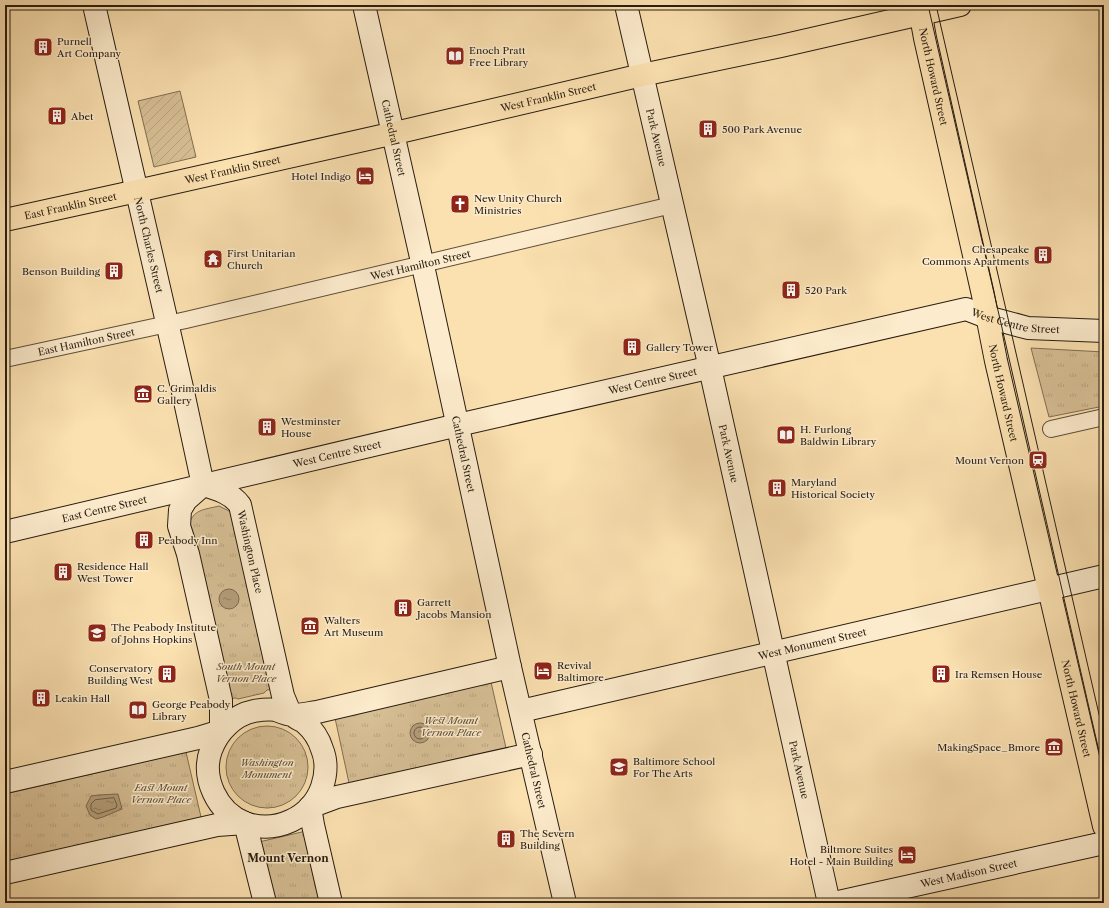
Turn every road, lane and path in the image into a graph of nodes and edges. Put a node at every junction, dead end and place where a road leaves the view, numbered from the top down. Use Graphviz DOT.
graph roads {
  1 [pos="94,5"];
  2 [pos="364,5"];
  3 [pos="626,5"];
  4 [pos="960,5"];
  5 [pos="919,9"];
  6 [pos="642,75"];
  7 [pos="393,133"];
  8 [pos="137,191"];
  9 [pos="672,205"];
  10 [pos="5,220"];
  11 [pos="422,264"];
  12 [pos="987,317"];
  13 [pos="167,324"];
  14 [pos="1104,331"];
  15 [pos="5,359"];
  16 [pos="710,368"];
  17 [pos="1104,417"];
  18 [pos="458,425"];
  19 [pos="1051,429"];
  20 [pos="203,485"];
  21 [pos="5,532"];
  22 [pos="1104,576"];
  23 [pos="1049,588"];
  24 [pos="773,652"];
  25 [pos="510,667"];
  26 [pos="521,711"];
  27 [pos="292,715"];
  28 [pos="221,731"];
  29 [pos="530,754"];
  30 [pos="5,782"];
  31 [pos="310,808"];
  32 [pos="245,823"];
  33 [pos="1104,826"];
  34 [pos="1104,843"];
  35 [pos="5,873"];
  36 [pos="265,903"];
  37 [pos="331,903"];
  38 [pos="565,903"];
  39 [pos="829,903"];
  40 [pos="834,903"];
  1 -- 8 [label="main road, North Charles Street"];
  2 -- 7 [label="main road, Cathedral Street"];
  3 -- 6 [label="main road, Park Avenue"];
  4 -- 5 [label="main road, West Franklin Street"];
  5 -- 6 [label="main road, West Franklin Street"];
  5 -- 12 [label="main road, North Howard Street"];
  6 -- 7 [label="main road, West Franklin Street"];
  6 -- 9 [label="main road, Park Avenue"];
  7 -- 8 [label="main road, West Franklin Street"];
  7 -- 11 [label="main road, Cathedral Street"];
  8 -- 10 [label="main road, East Franklin Street"];
  8 -- 13 [label="main road, North Charles Street"];
  9 -- 11 [label="street, West Hamilton Street"];
  9 -- 16 [label="main road, Park Avenue"];
  11 -- 13 [label="street, West Hamilton Street"];
  11 -- 18 [label="main road, Cathedral Street"];
  12 -- 14 [label="main road, West Centre Street"];
  12 -- 16 [label="main road, West Centre Street"];
  12 -- 23 [label="main road, North Howard Street"];
  13 -- 15 [label="street, East Hamilton Street"];
  13 -- 20 [label="main road, North Charles Street"];
  16 -- 18 [label="main road, West Centre Street"];
  16 -- 24 [label="main road, Park Avenue"];
  17 -- 19 [label="street"];
  18 -- 20 [label="main road, West Centre Street"];
  18 -- 25 [label="main road, Cathedral Street"];
  20 -- 21 [label="main road, East Centre Street"];
  20 -- 27 [label="main road, Washington Place"];
  20 -- 28 [label="main road"];
  22 -- 23 [label="main road, West Monument Street"];
  23 -- 24 [label="main road, West Monument Street"];
  23 -- 33 [label="main road, North Howard Street"];
  24 -- 26 [label="main road, West Monument Street"];
  24 -- 39 [label="main road, Park Avenue"];
  25 -- 26 [label="main road, Cathedral Street"];
  25 -- 27 [label="main road"];
  26 -- 29 [label="main road, Cathedral Street"];
  27 -- 28 [label="main road"];
  27 -- 31 [label="main road, Washington Place"];
  28 -- 30 [label="main road"];
  28 -- 32 [label="main road"];
  29 -- 31 [label="main road"];
  29 -- 38 [label="main road, Cathedral Street"];
  31 -- 32 [label="main road"];
  31 -- 37 [label="main road"];
  32 -- 35 [label="main road"];
  32 -- 36 [label="main road"];
  34 -- 40 [label="main road, West Madison Street"];
}
